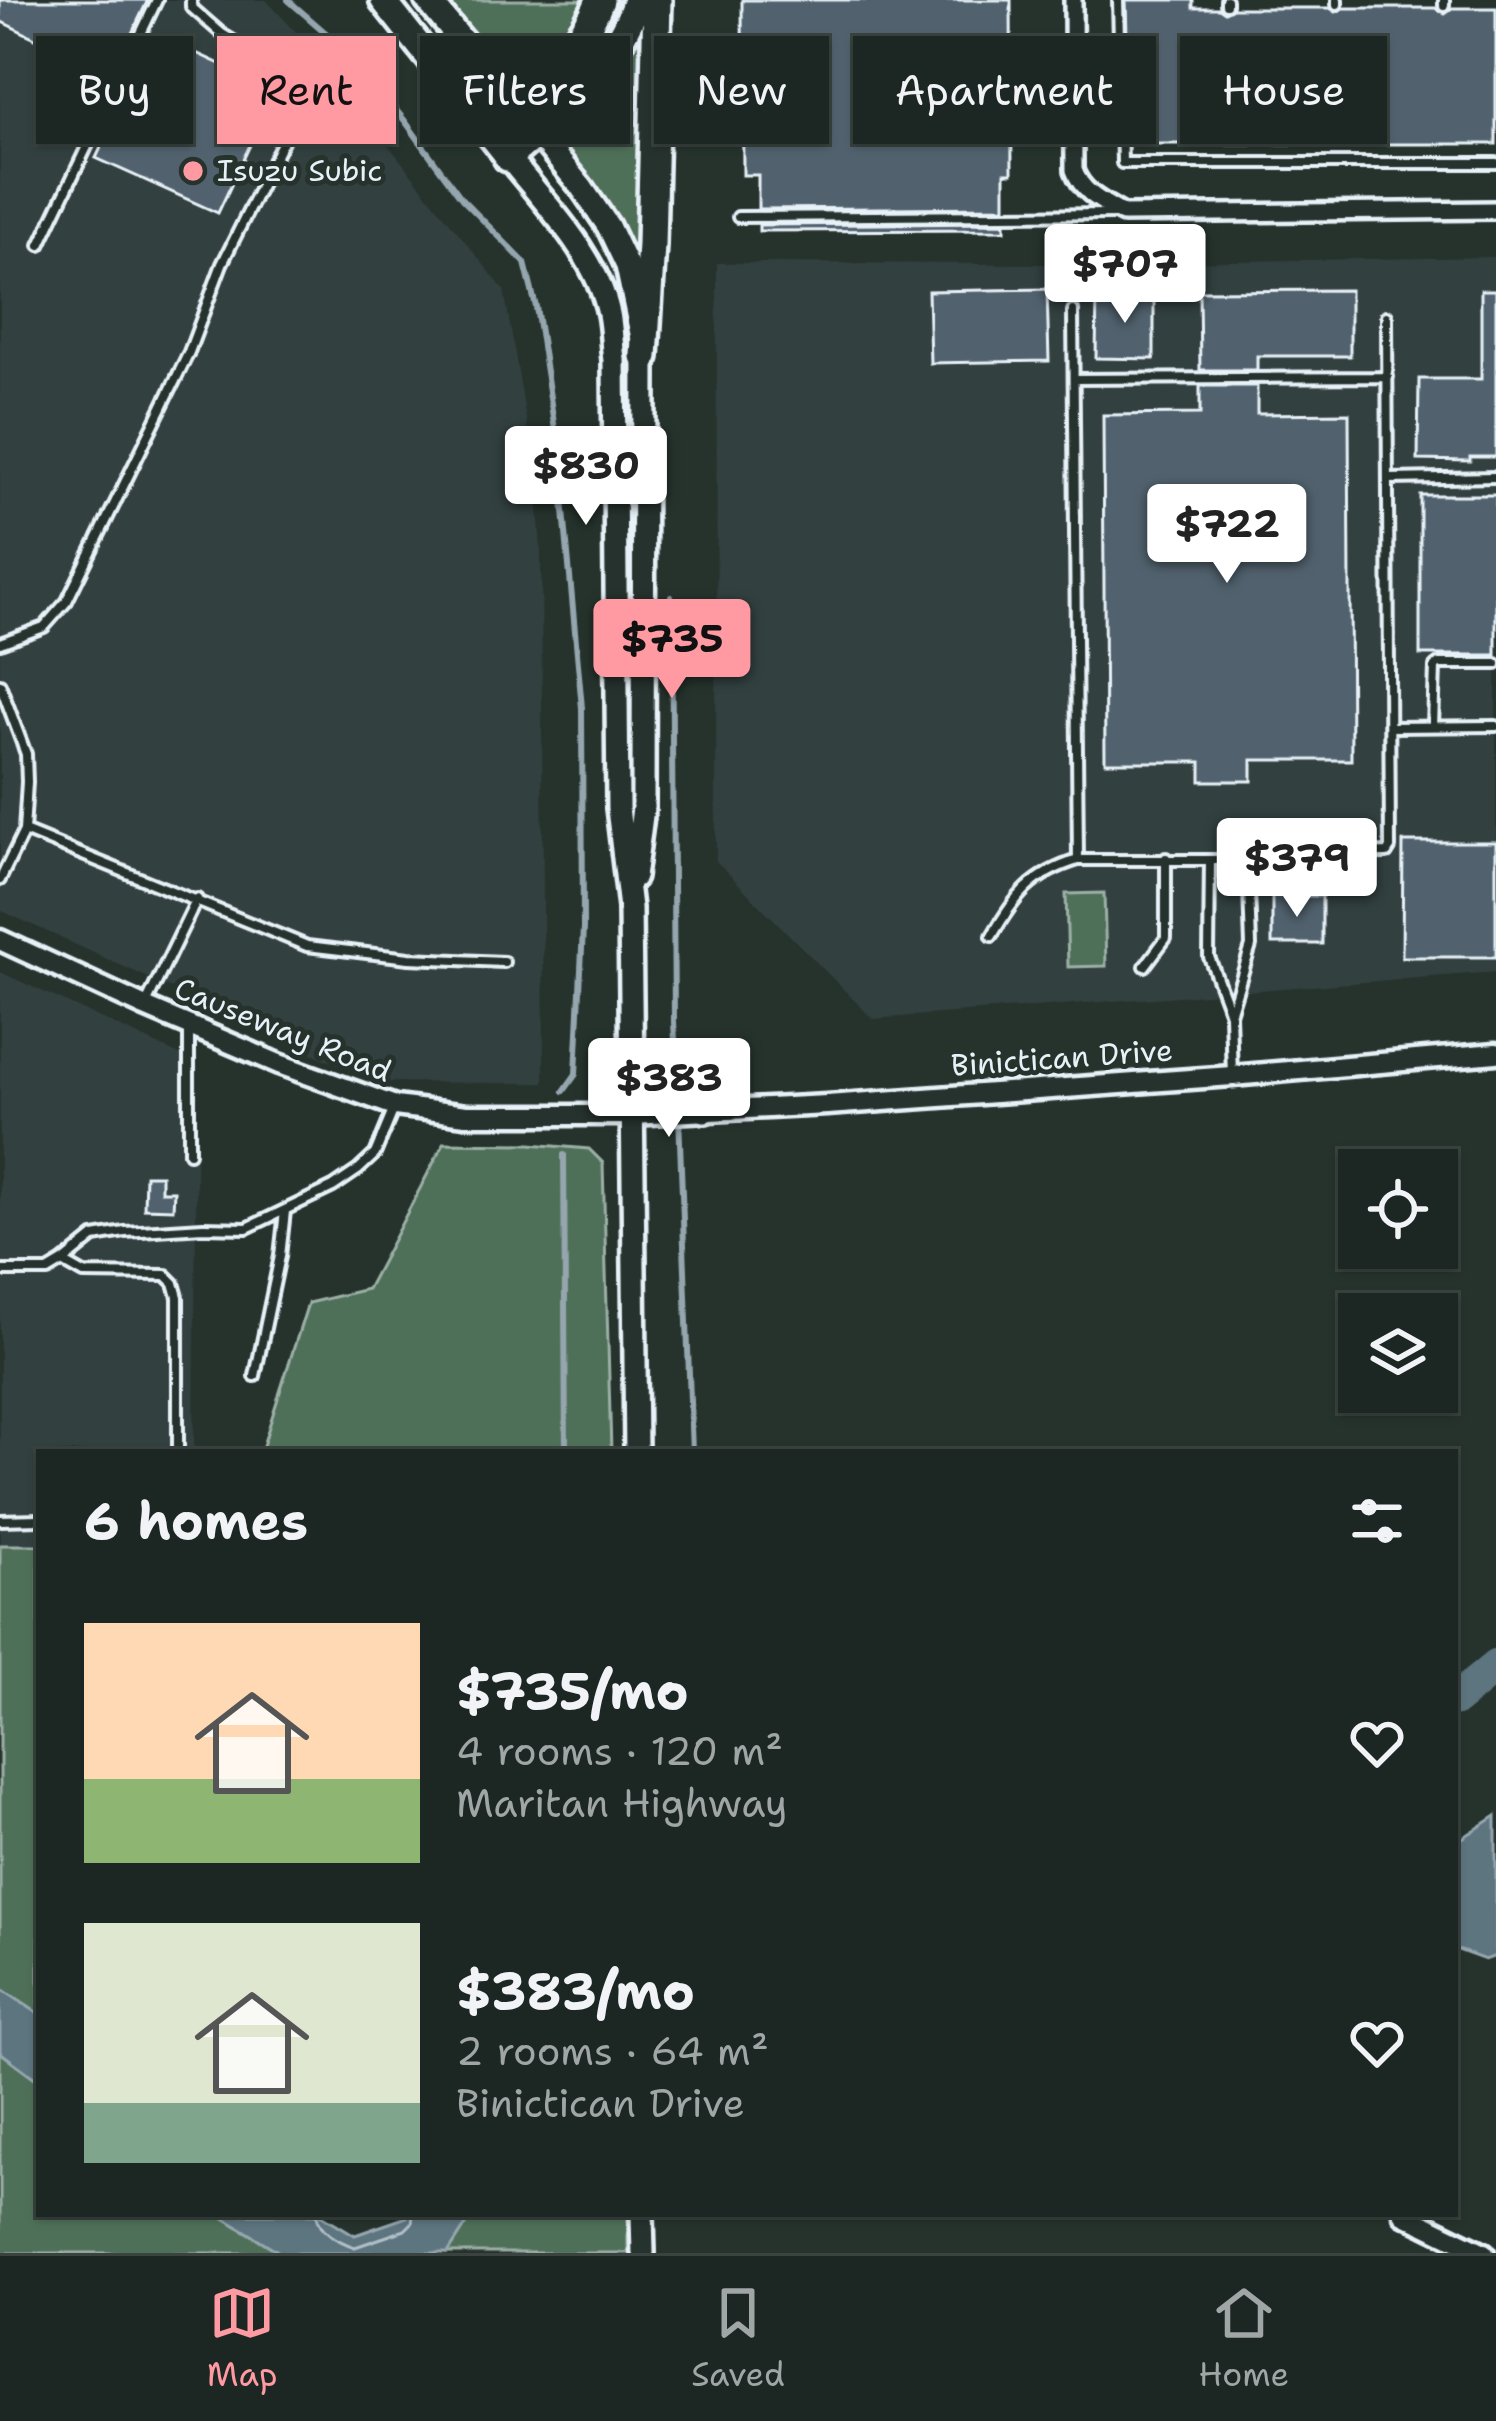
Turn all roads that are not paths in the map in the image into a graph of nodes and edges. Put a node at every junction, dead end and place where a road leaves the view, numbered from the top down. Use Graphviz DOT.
graph roads {
  1 [pos="157,0"];
  2 [pos="191,0"];
  3 [pos="383,0"];
  4 [pos="428,0"];
  5 [pos="600,0"];
  6 [pos="638,0"];
  7 [pos="657,0"];
  8 [pos="1073,0"];
  9 [pos="1118,0"];
  10 [pos="458,36"];
  11 [pos="580,36"];
  12 [pos="621,36"];
  13 [pos="420,46"];
  14 [pos="498,144"];
  15 [pos="523,144"];
  16 [pos="546,144"];
  17 [pos="508,157"];
  18 [pos="1496,163"];
  19 [pos="1496,210"];
  20 [pos="1123,214"];
  21 [pos="738,217"];
  22 [pos="40,245"];
  23 [pos="1073,310"];
  24 [pos="1387,316"];
  25 [pos="644,356"];
  26 [pos="1388,377"];
  27 [pos="1074,379"];
  28 [pos="1496,477"];
  29 [pos="1390,478"];
  30 [pos="0,643"];
  31 [pos="1496,664"];
  32 [pos="0,684"];
  33 [pos="1433,726"];
  34 [pos="1496,726"];
  35 [pos="1390,728"];
  36 [pos="24,831"];
  37 [pos="1166,858"];
  38 [pos="1078,860"];
  39 [pos="1210,860"];
  40 [pos="1248,860"];
  41 [pos="3,867"];
  42 [pos="0,880"];
  43 [pos="196,899"];
  44 [pos="630,908"];
  45 [pos="992,936"];
  46 [pos="0,940"];
  47 [pos="504,962"];
  48 [pos="1145,966"];
  49 [pos="145,1007"];
  50 [pos="1230,1014"];
  51 [pos="189,1026"];
  52 [pos="631,1049"];
  53 [pos="1496,1053"];
  54 [pos="1232,1076"];
  55 [pos="395,1106"];
  56 [pos="705,1112"];
  57 [pos="631,1114"];
  58 [pos="189,1153"];
  59 [pos="285,1211"];
  60 [pos="64,1262"];
  61 [pos="0,1271"];
  62 [pos="255,1376"];
  63 [pos="178,1449"];
  64 [pos="636,1449"];
  65 [pos="0,1520"];
  66 [pos="36,1520"];
  67 [pos="642,2217"];
  68 [pos="1411,2217"];
  69 [pos="643,2253"];
  70 [pos="1484,2253"];
  1 -- 22 [label="lane"];
  2 -- 30 [label="lane"];
  3 -- 13 [label="main road"];
  4 -- 10 [label="main road"];
  5 -- 11 [label="highway"];
  6 -- 12 [label="highway"];
  7 -- 25 [label="highway"];
  8 -- 20 [label="street"];
  9 -- 18 [label="lane"];
  14 -- 17 [label="main road"];
  15 -- 17 [label="highway"];
  16 -- 25 [label="main road"];
  17 -- 44 [label="main road"];
  19 -- 20 [label="street"];
  20 -- 21 [label="lane"];
  23 -- 27 [label="lane"];
  24 -- 26 [label="lane"];
  25 -- 44 [label="main road"];
  26 -- 27 [label="lane"];
  26 -- 29 [label="lane"];
  27 -- 38 [label="lane"];
  28 -- 29 [label="lane"];
  29 -- 35 [label="lane"];
  31 -- 33 [label="lane"];
  32 -- 36 [label="lane"];
  33 -- 34 [label="lane"];
  33 -- 35 [label="lane"];
  35 -- 40 [label="lane"];
  36 -- 41 [label="lane"];
  36 -- 43 [label="lane"];
  37 -- 38 [label="lane"];
  37 -- 39 [label="lane"];
  37 -- 48 [label="lane"];
  38 -- 45 [label="lane"];
  39 -- 40 [label="lane"];
  39 -- 50 [label="lane"];
  40 -- 50 [label="lane"];
  41 -- 42 [label="lane"];
  43 -- 47 [label="lane"];
  43 -- 49 [label="lane"];
  44 -- 52 [label="main road"];
  46 -- 49 [label="street, Causeway Road"];
  49 -- 51 [label="street, Causeway Road"];
  50 -- 54 [label="lane"];
  51 -- 55 [label="street, Causeway Road"];
  51 -- 58 [label="lane"];
  52 -- 56 [label="main road"];
  52 -- 57 [label="main road"];
  53 -- 54 [label="street, Binictican Drive"];
  54 -- 56 [label="street, Binictican Drive"];
  55 -- 57 [label="street, Causeway Road"];
  55 -- 59 [label="lane"];
  56 -- 57 [label="street, Binictican Drive"];
  57 -- 64 [label="main road"];
  59 -- 60 [label="lane"];
  59 -- 62 [label="lane"];
  60 -- 61 [label="lane"];
  60 -- 63 [label="lane"];
  65 -- 66 [label="lane"];
  67 -- 69 [label="main road"];
  68 -- 70 [label="street"];
}
